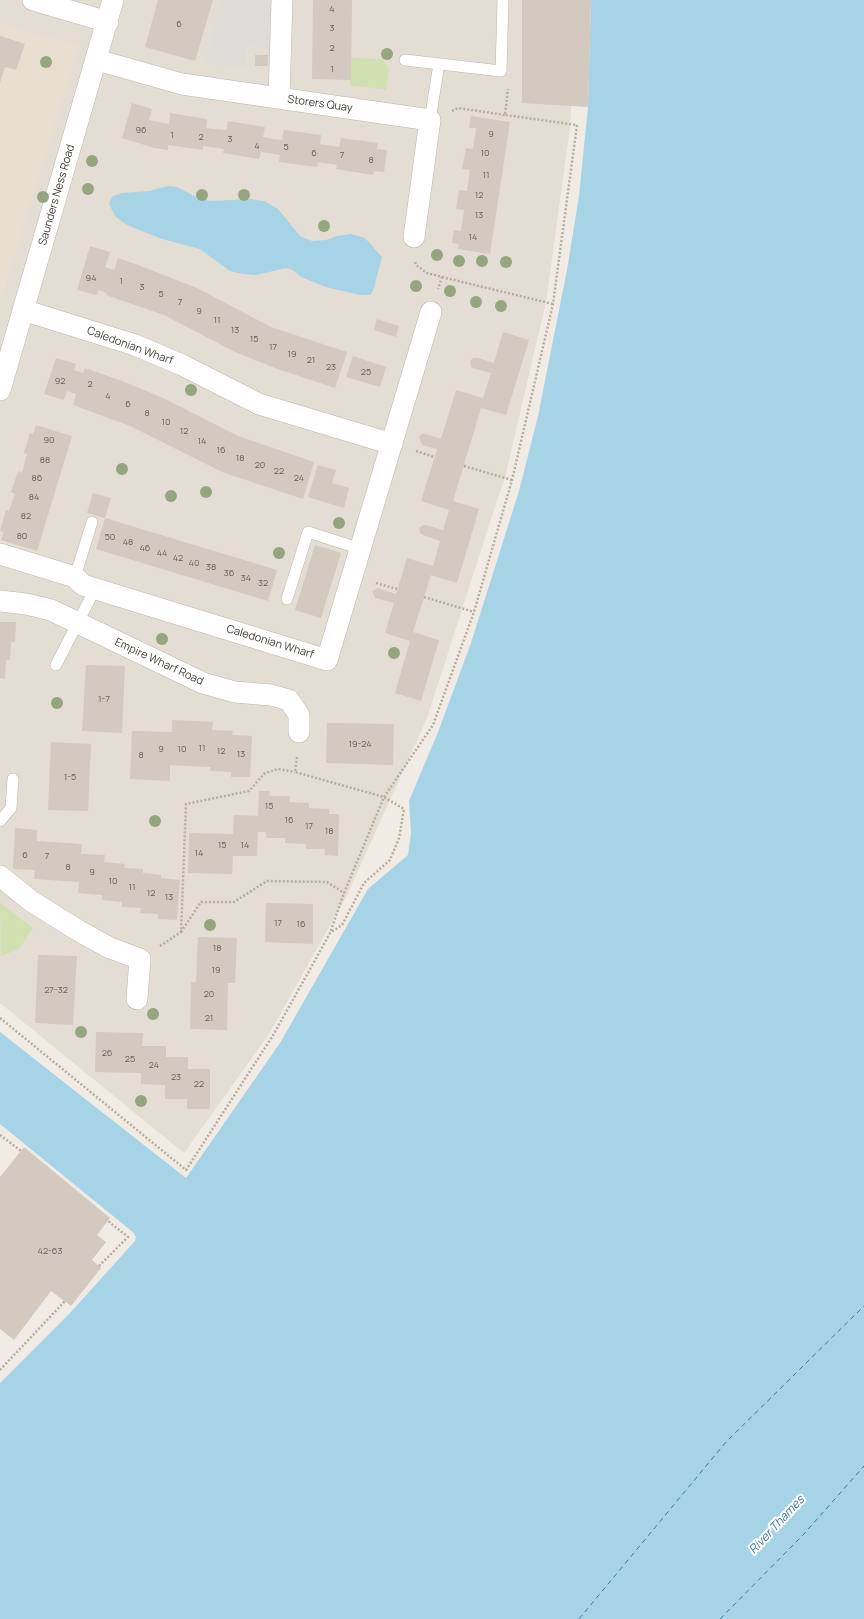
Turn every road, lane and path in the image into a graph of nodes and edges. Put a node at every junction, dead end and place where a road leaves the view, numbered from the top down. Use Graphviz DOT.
graph roads {
  1 [pos="33,0"];
  2 [pos="114,0"];
  3 [pos="282,0"];
  4 [pos="503,0"];
  5 [pos="108,22"];
  6 [pos="97,60"];
  7 [pos="405,60"];
  8 [pos="439,64"];
  9 [pos="501,71"];
  10 [pos="279,98"];
  11 [pos="505,115"];
  12 [pos="430,120"];
  13 [pos="414,236"];
  14 [pos="442,277"];
  15 [pos="553,304"];
  16 [pos="24,310"];
  17 [pos="431,312"];
  18 [pos="0,390"];
  19 [pos="392,444"];
  20 [pos="464,466"];
  21 [pos="512,480"];
  22 [pos="92,522"];
  23 [pos="361,548"];
  24 [pos="0,554"];
  25 [pos="75,577"];
  26 [pos="95,589"];
  27 [pos="424,597"];
  28 [pos="287,599"];
  29 [pos="0,601"];
  30 [pos="474,612"];
  31 [pos="77,623"];
  32 [pos="56,666"];
  33 [pos="299,732"];
  34 [pos="295,772"];
  35 [pos="13,779"];
  36 [pos="384,797"];
  37 [pos="0,821"];
  38 [pos="0,876"];
  39 [pos="344,893"];
  40 [pos="181,932"];
  41 [pos="330,933"];
  42 [pos="140,959"];
  43 [pos="137,999"];
  44 [pos="0,1018"];
  45 [pos="0,1135"];
  46 [pos="20,1151"];
  47 [pos="108,1221"];
  48 [pos="98,1266"];
  49 [pos="65,1301"];
  50 [pos="0,1370"];
  1 -- 5 [label="street"];
  2 -- 5 [label="street, Saunders Ness Road"];
  3 -- 10 [label="street"];
  4 -- 9 [label="lane"];
  5 -- 6 [label="street, Saunders Ness Road"];
  6 -- 10 [label="street, Storers Quay"];
  6 -- 16 [label="street, Saunders Ness Road"];
  7 -- 8 [label="lane"];
  8 -- 9 [label="lane"];
  8 -- 12 [label="lane"];
  9 -- 11 [label="path"];
  10 -- 12 [label="street, Storers Quay"];
  11 -- 12 [label="path"];
  11 -- 15 [label="path"];
  12 -- 13 [label="street"];
  13 -- 14 [label="path"];
  14 -- 15 [label="path"];
  14 -- 17 [label="path"];
  15 -- 21 [label="path"];
  16 -- 18 [label="street, Saunders Ness Road"];
  16 -- 19 [label="street, Caledonian Wharf"];
  17 -- 19 [label="street, Caledonian Wharf"];
  19 -- 23 [label="street, Caledonian Wharf"];
  20 -- 21 [label="path"];
  21 -- 30 [label="path"];
  22 -- 25 [label="lane"];
  23 -- 26 [label="street, Caledonian Wharf"];
  23 -- 28 [label="lane"];
  24 -- 25 [label="street, Caledonian Wharf"];
  25 -- 26 [label="street, Caledonian Wharf"];
  26 -- 31 [label="lane"];
  27 -- 30 [label="path"];
  29 -- 31 [label="street, Empire Wharf Road"];
  30 -- 36 [label="path"];
  31 -- 32 [label="lane"];
  31 -- 33 [label="street, Empire Wharf Road"];
  33 -- 34 [label="path"];
  34 -- 36 [label="path"];
  34 -- 40 [label="path"];
  35 -- 37 [label="lane"];
  36 -- 39 [label="path"];
  36 -- 41 [label="path"];
  38 -- 42 [label="street"];
  39 -- 40 [label="path"];
  39 -- 41 [label="path"];
  40 -- 42 [label="path"];
  41 -- 44 [label="path"];
  42 -- 43 [label="street"];
  45 -- 46 [label="path"];
  47 -- 48 [label="path"];
  49 -- 50 [label="path"];
}
